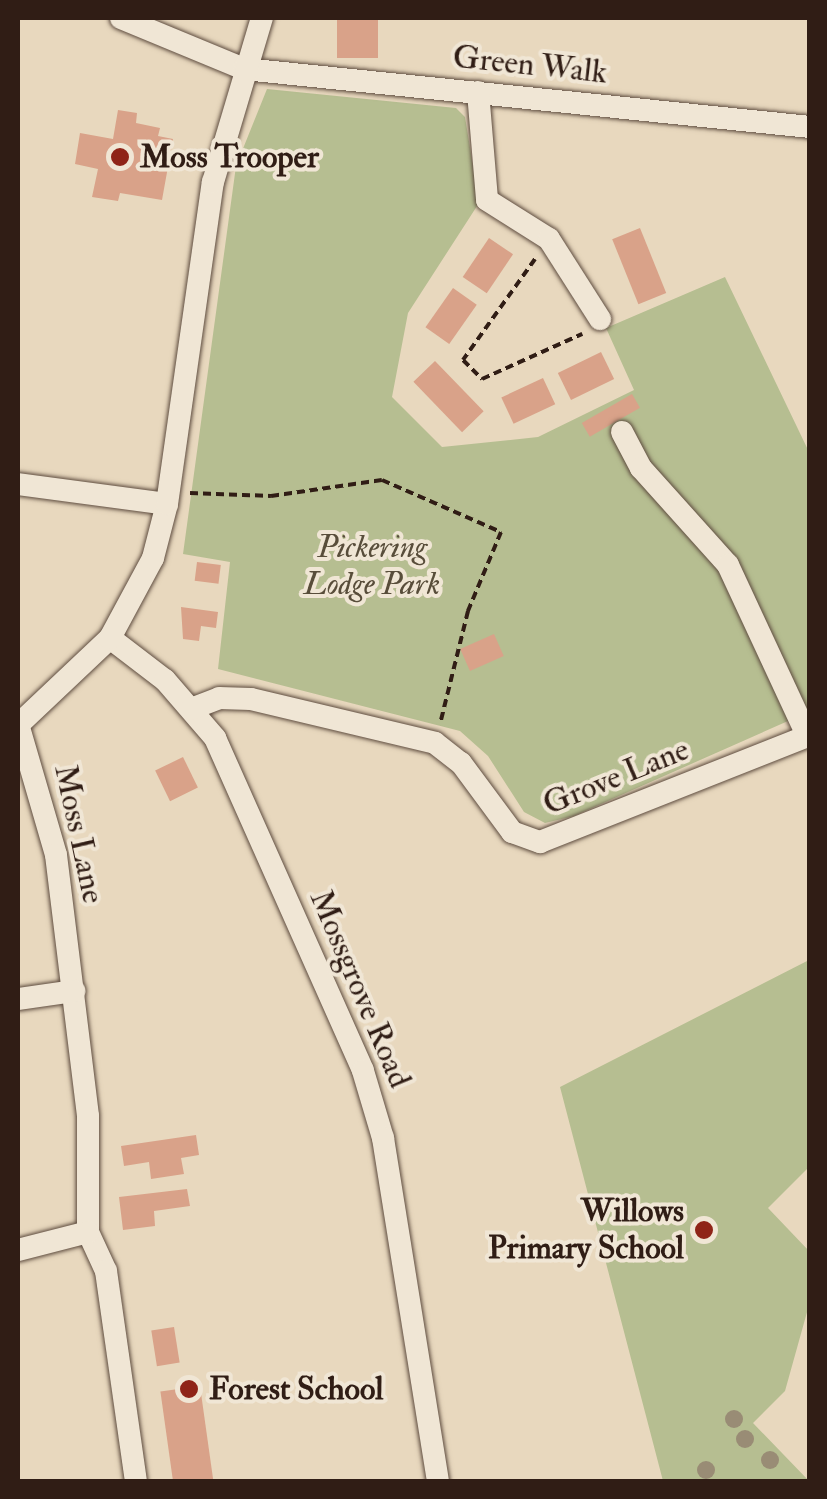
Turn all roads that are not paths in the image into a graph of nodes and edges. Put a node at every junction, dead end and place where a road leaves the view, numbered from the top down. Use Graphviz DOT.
graph roads {
  1 [pos="121,18"];
  2 [pos="262,18"];
  3 [pos="244,69"];
  4 [pos="478,92"];
  5 [pos="810,128"];
  6 [pos="600,319"];
  7 [pos="622,432"];
  8 [pos="18,484"];
  9 [pos="168,497"];
  10 [pos="110,638"];
  11 [pos="192,709"];
  12 [pos="18,724"];
  13 [pos="808,735"];
  14 [pos="74,991"];
  15 [pos="18,999"];
  16 [pos="88,1232"];
  17 [pos="18,1250"];
  18 [pos="136,1482"];
  19 [pos="438,1482"];
  1 -- 3 [label="street, Green Walk"];
  2 -- 3 [label="street, Moss Lane"];
  3 -- 4 [label="street, Green Walk"];
  3 -- 9 [label="street, Moss Lane"];
  4 -- 5 [label="street, Green Walk"];
  4 -- 6 [label="street"];
  7 -- 13 [label="street"];
  8 -- 9 [label="street"];
  9 -- 10 [label="street, Moss Lane"];
  10 -- 11 [label="street, Mossgrove Road"];
  10 -- 12 [label="street, Moss Lane"];
  11 -- 13 [label="street, Grove Lane"];
  11 -- 19 [label="street, Mossgrove Road"];
  12 -- 14 [label="street, Moss Lane"];
  14 -- 15 [label="street"];
  14 -- 16 [label="street, Moss Lane"];
  16 -- 17 [label="street"];
  16 -- 18 [label="street, Moss Lane"];
}
